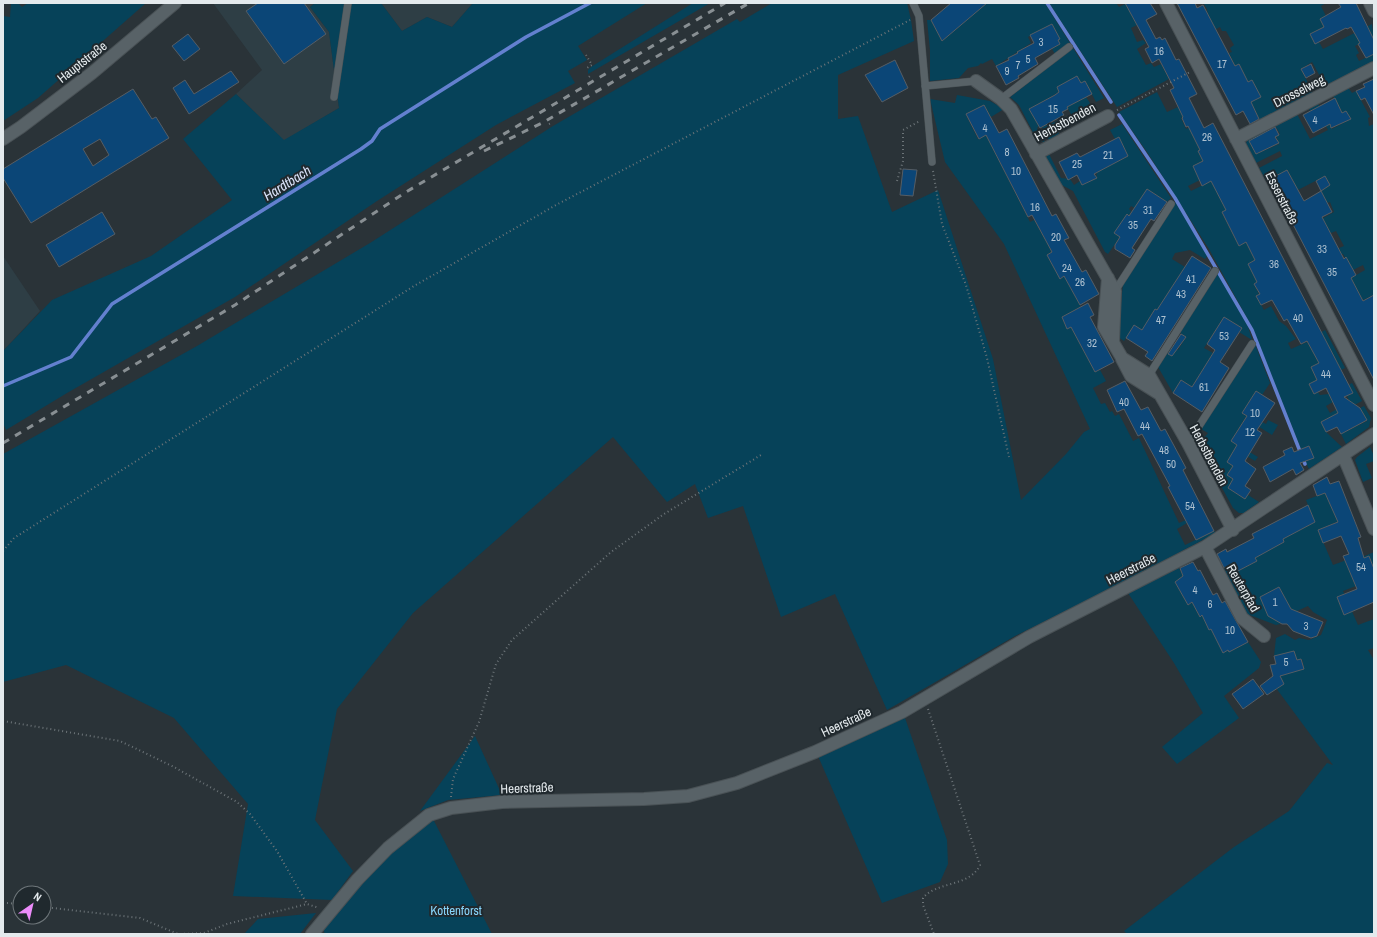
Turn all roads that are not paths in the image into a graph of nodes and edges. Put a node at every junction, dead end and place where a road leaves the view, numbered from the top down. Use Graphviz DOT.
graph roads {
  1 [pos="175,3"];
  2 [pos="348,3"];
  3 [pos="913,3"];
  4 [pos="1166,3"];
  5 [pos="1370,3"];
  6 [pos="1374,11"];
  7 [pos="1069,47"];
  8 [pos="1374,68"];
  9 [pos="976,80"];
  10 [pos="925,86"];
  11 [pos="334,97"];
  12 [pos="1001,100"];
  13 [pos="1108,116"];
  14 [pos="3,138"];
  15 [pos="1236,139"];
  16 [pos="1036,154"];
  17 [pos="932,162"];
  18 [pos="1171,204"];
  19 [pos="1215,272"];
  20 [pos="1108,278"];
  21 [pos="1115,291"];
  22 [pos="1112,342"];
  23 [pos="1252,344"];
  24 [pos="1122,358"];
  25 [pos="1149,375"];
  26 [pos="1160,394"];
  27 [pos="1374,405"];
  28 [pos="1374,434"];
  29 [pos="1188,443"];
  30 [pos="1342,456"];
  31 [pos="1374,529"];
  32 [pos="1234,530"];
  33 [pos="1205,548"];
  34 [pos="1264,636"];
  35 [pos="312,934"];
  1 -- 14 [label="street, Hauptstraße"];
  2 -- 11 [label="lane"];
  3 -- 10 [label="lane"];
  4 -- 15 [label="street, Esserstraße"];
  5 -- 6 [label="street"];
  7 -- 12 [label="lane"];
  8 -- 15 [label="street, Drosselweg"];
  9 -- 10 [label="lane, Herbstbenden"];
  9 -- 12 [label="street, Herbstbenden"];
  10 -- 17 [label="lane"];
  12 -- 16 [label="street, Herbstbenden"];
  13 -- 16 [label="street, Herbstbenden"];
  15 -- 27 [label="street, Esserstraße"];
  16 -- 20 [label="street, Herbstbenden"];
  18 -- 21 [label="lane"];
  19 -- 25 [label="lane"];
  20 -- 21 [label="street, Herbstbenden"];
  20 -- 22 [label="street, Herbstbenden"];
  21 -- 22 [label="street"];
  22 -- 24 [label="street, Herbstbenden"];
  23 -- 29 [label="lane"];
  24 -- 25 [label="street, Herbstbenden"];
  24 -- 26 [label="street, Herbstbenden"];
  25 -- 26 [label="street, Herbstbenden"];
  26 -- 29 [label="street, Herbstbenden"];
  28 -- 30 [label="street, Heerstraße"];
  29 -- 32 [label="street, Herbstbenden"];
  30 -- 31 [label="street"];
  30 -- 32 [label="street, Heerstraße"];
  32 -- 33 [label="street, Heerstraße"];
  33 -- 34 [label="street, Reuterpfad"];
  33 -- 35 [label="street, Heerstraße"];
}
